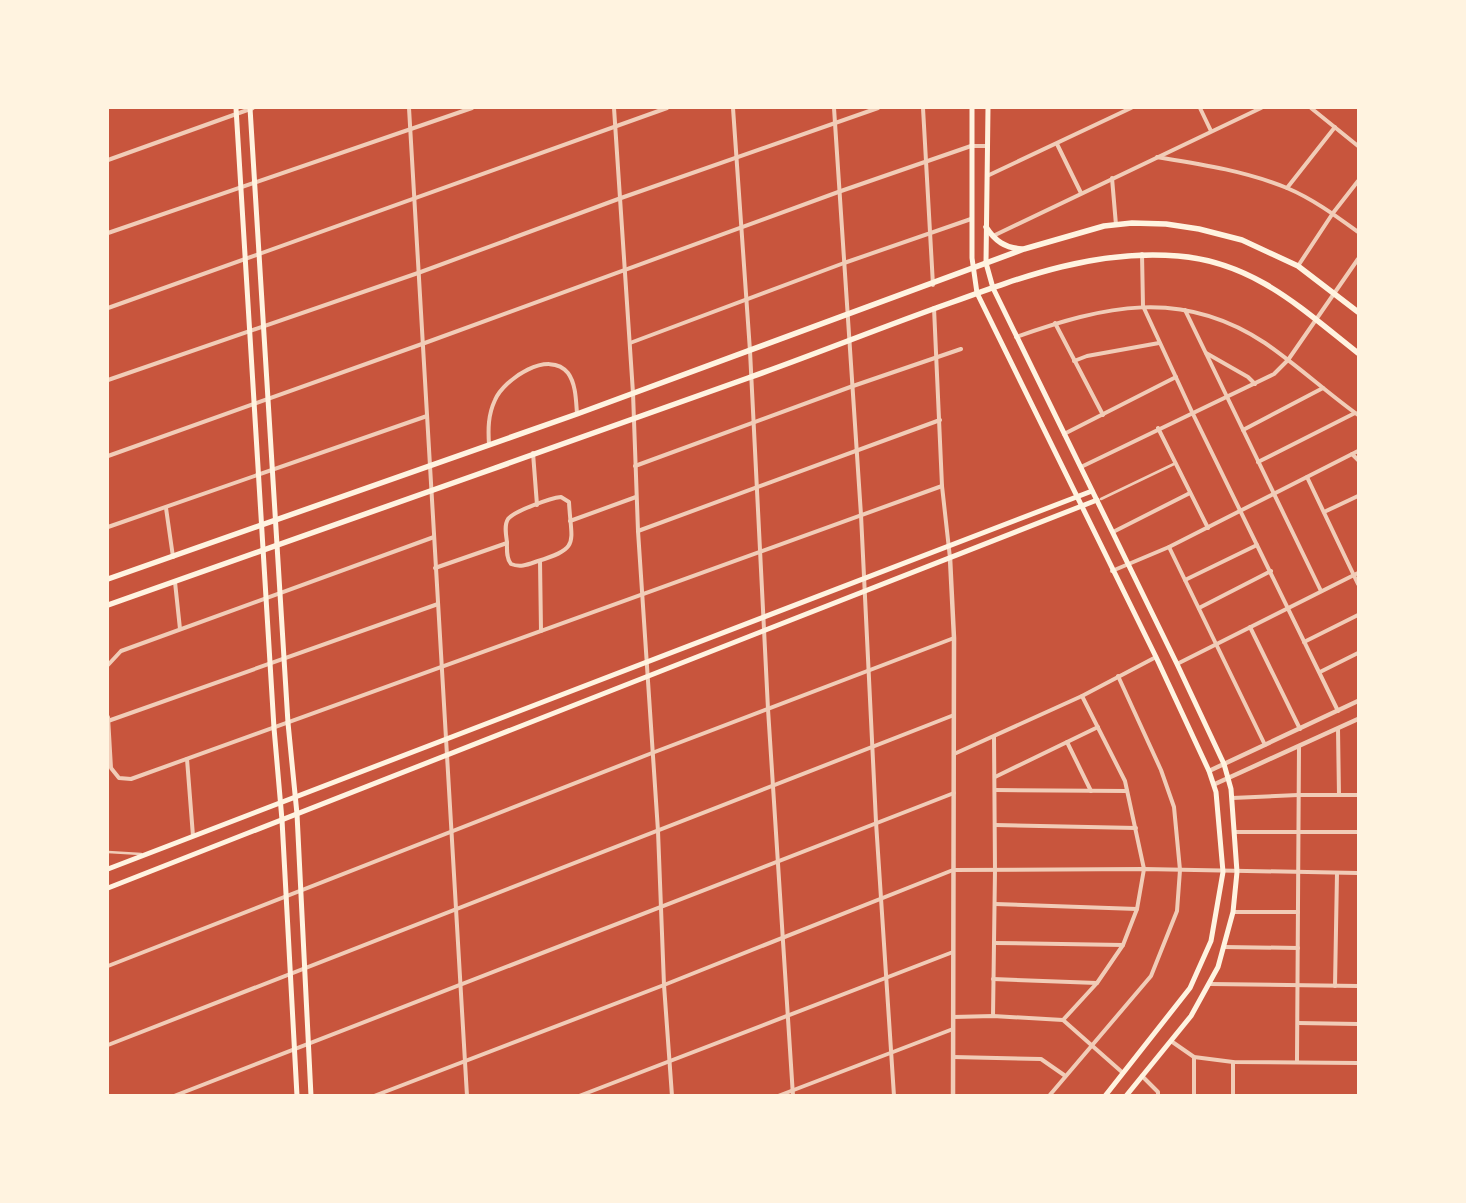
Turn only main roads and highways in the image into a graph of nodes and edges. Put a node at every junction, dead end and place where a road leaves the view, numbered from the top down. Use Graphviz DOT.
graph roads {
  1 [pos="251,108"];
  2 [pos="972,108"];
  3 [pos="988,108"];
  4 [pos="236,110"];
  5 [pos="986,227"];
  6 [pos="1024,249"];
  7 [pos="986,263"];
  8 [pos="972,268"];
  9 [pos="993,288"];
  10 [pos="977,293"];
  11 [pos="1358,312"];
  12 [pos="1358,353"];
  13 [pos="1092,491"];
  14 [pos="1078,496"];
  15 [pos="1099,500"];
  16 [pos="1082,506"];
  17 [pos="275,521"];
  18 [pos="262,526"];
  19 [pos="277,545"];
  20 [pos="263,550"];
  21 [pos="108,580"];
  22 [pos="108,605"];
  23 [pos="295,797"];
  24 [pos="280,802"];
  25 [pos="297,814"];
  26 [pos="282,820"];
  27 [pos="108,869"];
  28 [pos="108,888"];
  29 [pos="297,1096"];
  30 [pos="311,1096"];
  31 [pos="1105,1096"];
  32 [pos="1126,1096"];
  1 -- 17 [label="main road"];
  2 -- 8 [label="main road"];
  3 -- 5 [label="main road"];
  4 -- 18 [label="main road"];
  5 -- 6 [label="main road"];
  5 -- 7 [label="main road"];
  6 -- 7 [label="main road"];
  6 -- 11 [label="main road"];
  7 -- 8 [label="main road"];
  7 -- 9 [label="main road"];
  8 -- 10 [label="main road"];
  8 -- 17 [label="main road"];
  9 -- 10 [label="main road"];
  9 -- 12 [label="main road"];
  9 -- 13 [label="main road"];
  10 -- 14 [label="main road"];
  10 -- 19 [label="main road"];
  13 -- 14 [label="main road"];
  13 -- 15 [label="main road"];
  14 -- 16 [label="main road"];
  14 -- 23 [label="main road"];
  15 -- 16 [label="main road"];
  15 -- 32 [label="main road"];
  16 -- 25 [label="main road"];
  16 -- 31 [label="main road"];
  17 -- 18 [label="main road"];
  17 -- 19 [label="main road"];
  18 -- 20 [label="main road"];
  18 -- 21 [label="main road"];
  19 -- 20 [label="main road"];
  19 -- 23 [label="main road"];
  20 -- 22 [label="main road"];
  20 -- 24 [label="main road"];
  23 -- 24 [label="main road"];
  23 -- 25 [label="main road"];
  24 -- 26 [label="main road"];
  24 -- 27 [label="main road"];
  25 -- 26 [label="main road"];
  25 -- 30 [label="main road"];
  26 -- 28 [label="main road"];
  26 -- 29 [label="main road"];
}
